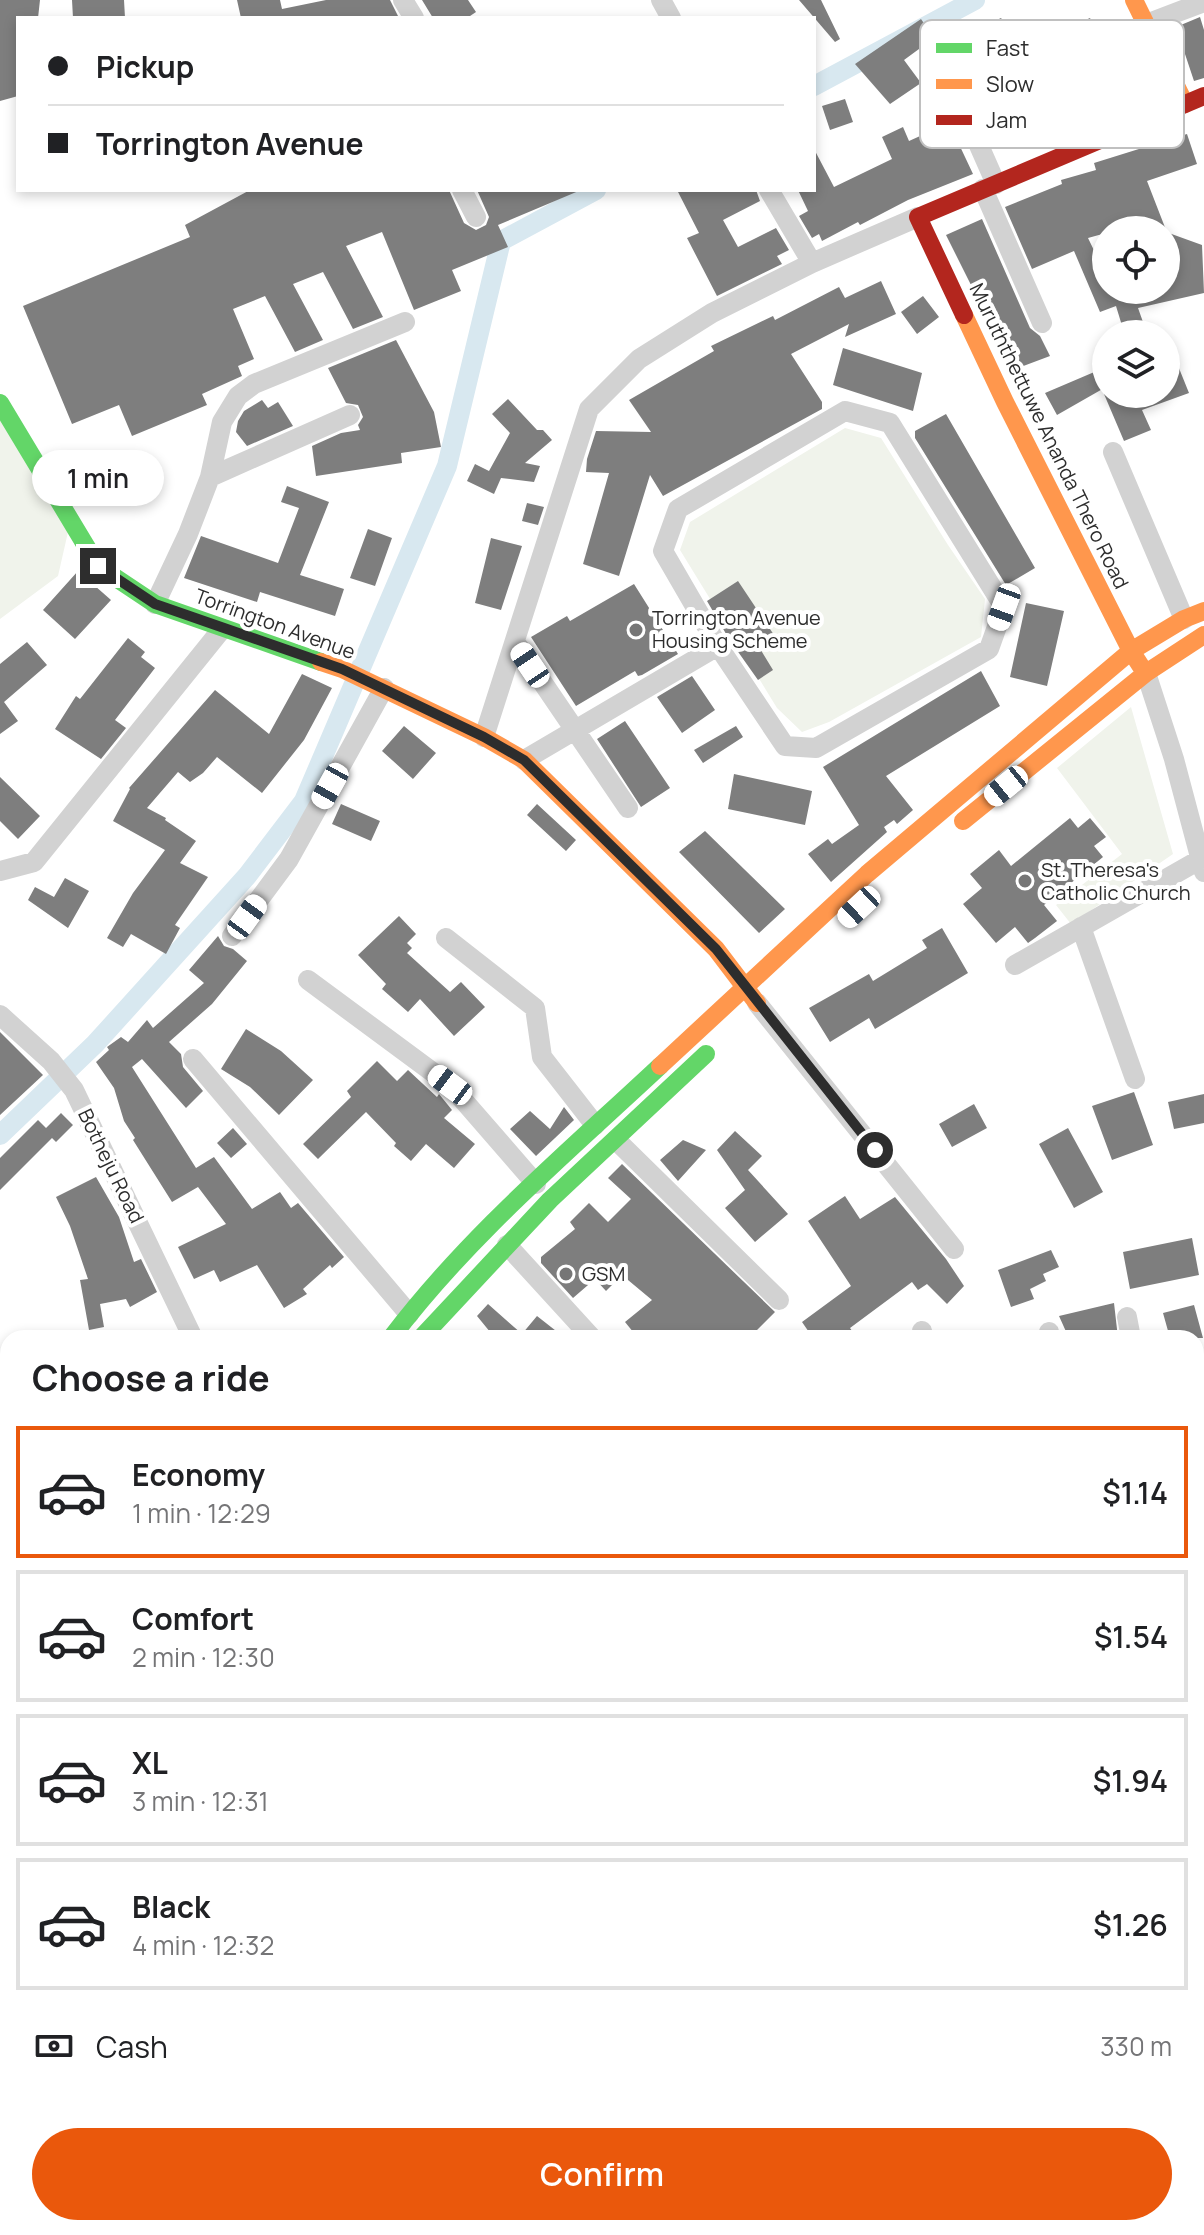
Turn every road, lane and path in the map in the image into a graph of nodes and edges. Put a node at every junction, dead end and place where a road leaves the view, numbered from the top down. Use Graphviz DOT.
graph roads {
  1 [pos="1134,0"];
  2 [pos="1204,2"];
  3 [pos="1144,20"];
  4 [pos="1157,20"];
  5 [pos="1204,96"];
  6 [pos="1185,104"];
  7 [pos="974,148"];
  8 [pos="1081,148"];
  9 [pos="989,187"];
  10 [pos="463,192"];
  11 [pos="770,192"];
  12 [pos="476,217"];
  13 [pos="918,217"];
  14 [pos="812,263"];
  15 [pos="405,322"];
  16 [pos="1042,323"];
  17 [pos="0,403"];
  18 [pos="350,415"];
  19 [pos="1113,452"];
  20 [pos="210,477"];
  21 [pos="155,604"];
  22 [pos="1204,611"];
  23 [pos="1184,619"];
  24 [pos="222,629"];
  25 [pos="1204,635"];
  26 [pos="515,642"];
  27 [pos="718,646"];
  28 [pos="1131,651"];
  29 [pos="1146,673"];
  30 [pos="384,688"];
  31 [pos="575,732"];
  32 [pos="484,737"];
  33 [pos="524,760"];
  34 [pos="628,808"];
  35 [pos="950,831"];
  36 [pos="1202,866"];
  37 [pos="0,871"];
  38 [pos="1081,927"];
  39 [pos="232,936"];
  40 [pos="446,938"];
  41 [pos="1015,965"];
  42 [pos="308,980"];
  43 [pos="755,999"];
  44 [pos="0,1015"];
  45 [pos="718,1042"];
  46 [pos="193,1059"];
  47 [pos="1135,1079"];
  48 [pos="595,1125"];
  49 [pos="616,1140"];
  50 [pos="536,1184"];
  51 [pos="507,1245"];
  52 [pos="954,1249"];
  53 [pos="779,1300"];
  54 [pos="409,1314"];
  55 [pos="1127,1317"];
  56 [pos="189,1330"];
  57 [pos="397,1330"];
  58 [pos="428,1330"];
  59 [pos="585,1330"];
  60 [pos="1129,1330"];
  1 -- 3 [label="main road"];
  2 -- 4 [label="street"];
  5 -- 6 [label="main road"];
  7 -- 9 [label="street"];
  8 -- 9 [label="main road"];
  9 -- 13 [label="main road"];
  9 -- 16 [label="street"];
  10 -- 12 [label="street"];
  11 -- 14 [label="street"];
  13 -- 14 [label="street"];
  13 -- 28 [label="main road, Muruththettuwe Ananda Thero Road"];
  14 -- 26 [label="street"];
  15 -- 20 [label="street"];
  17 -- 21 [label="main road, Torrington Avenue"];
  18 -- 20 [label="street"];
  19 -- 23 [label="street"];
  20 -- 21 [label="street"];
  21 -- 24 [label="main road, Torrington Avenue"];
  22 -- 23 [label="main road"];
  23 -- 28 [label="main road"];
  24 -- 30 [label="main road, Torrington Avenue"];
  24 -- 37 [label="street"];
  25 -- 29 [label="main road"];
  26 -- 31 [label="street"];
  26 -- 32 [label="street"];
  27 -- 27 [label="street"];
  27 -- 31 [label="street"];
  28 -- 29 [label="main road, Muruththettuwe Ananda Thero Road"];
  28 -- 43 [label="main road"];
  29 -- 35 [label="main road"];
  29 -- 36 [label="street"];
  30 -- 32 [label="main road, Torrington Avenue"];
  30 -- 39 [label="street"];
  31 -- 33 [label="street"];
  31 -- 34 [label="street"];
  32 -- 33 [label="main road, Torrington Avenue"];
  33 -- 43 [label="main road, Torrington Avenue"];
  36 -- 38 [label="street"];
  38 -- 41 [label="street"];
  38 -- 47 [label="street"];
  40 -- 48 [label="street"];
  42 -- 50 [label="street"];
  43 -- 48 [label="main road"];
  43 -- 52 [label="street"];
  44 -- 56 [label="street, Botheju Road"];
  45 -- 49 [label="main road"];
  46 -- 54 [label="street"];
  48 -- 50 [label="main road"];
  49 -- 51 [label="main road"];
  49 -- 53 [label="street"];
  50 -- 54 [label="main road"];
  51 -- 58 [label="main road"];
  51 -- 59 [label="street"];
  54 -- 57 [label="main road"];
  55 -- 60 [label="street"];
}
